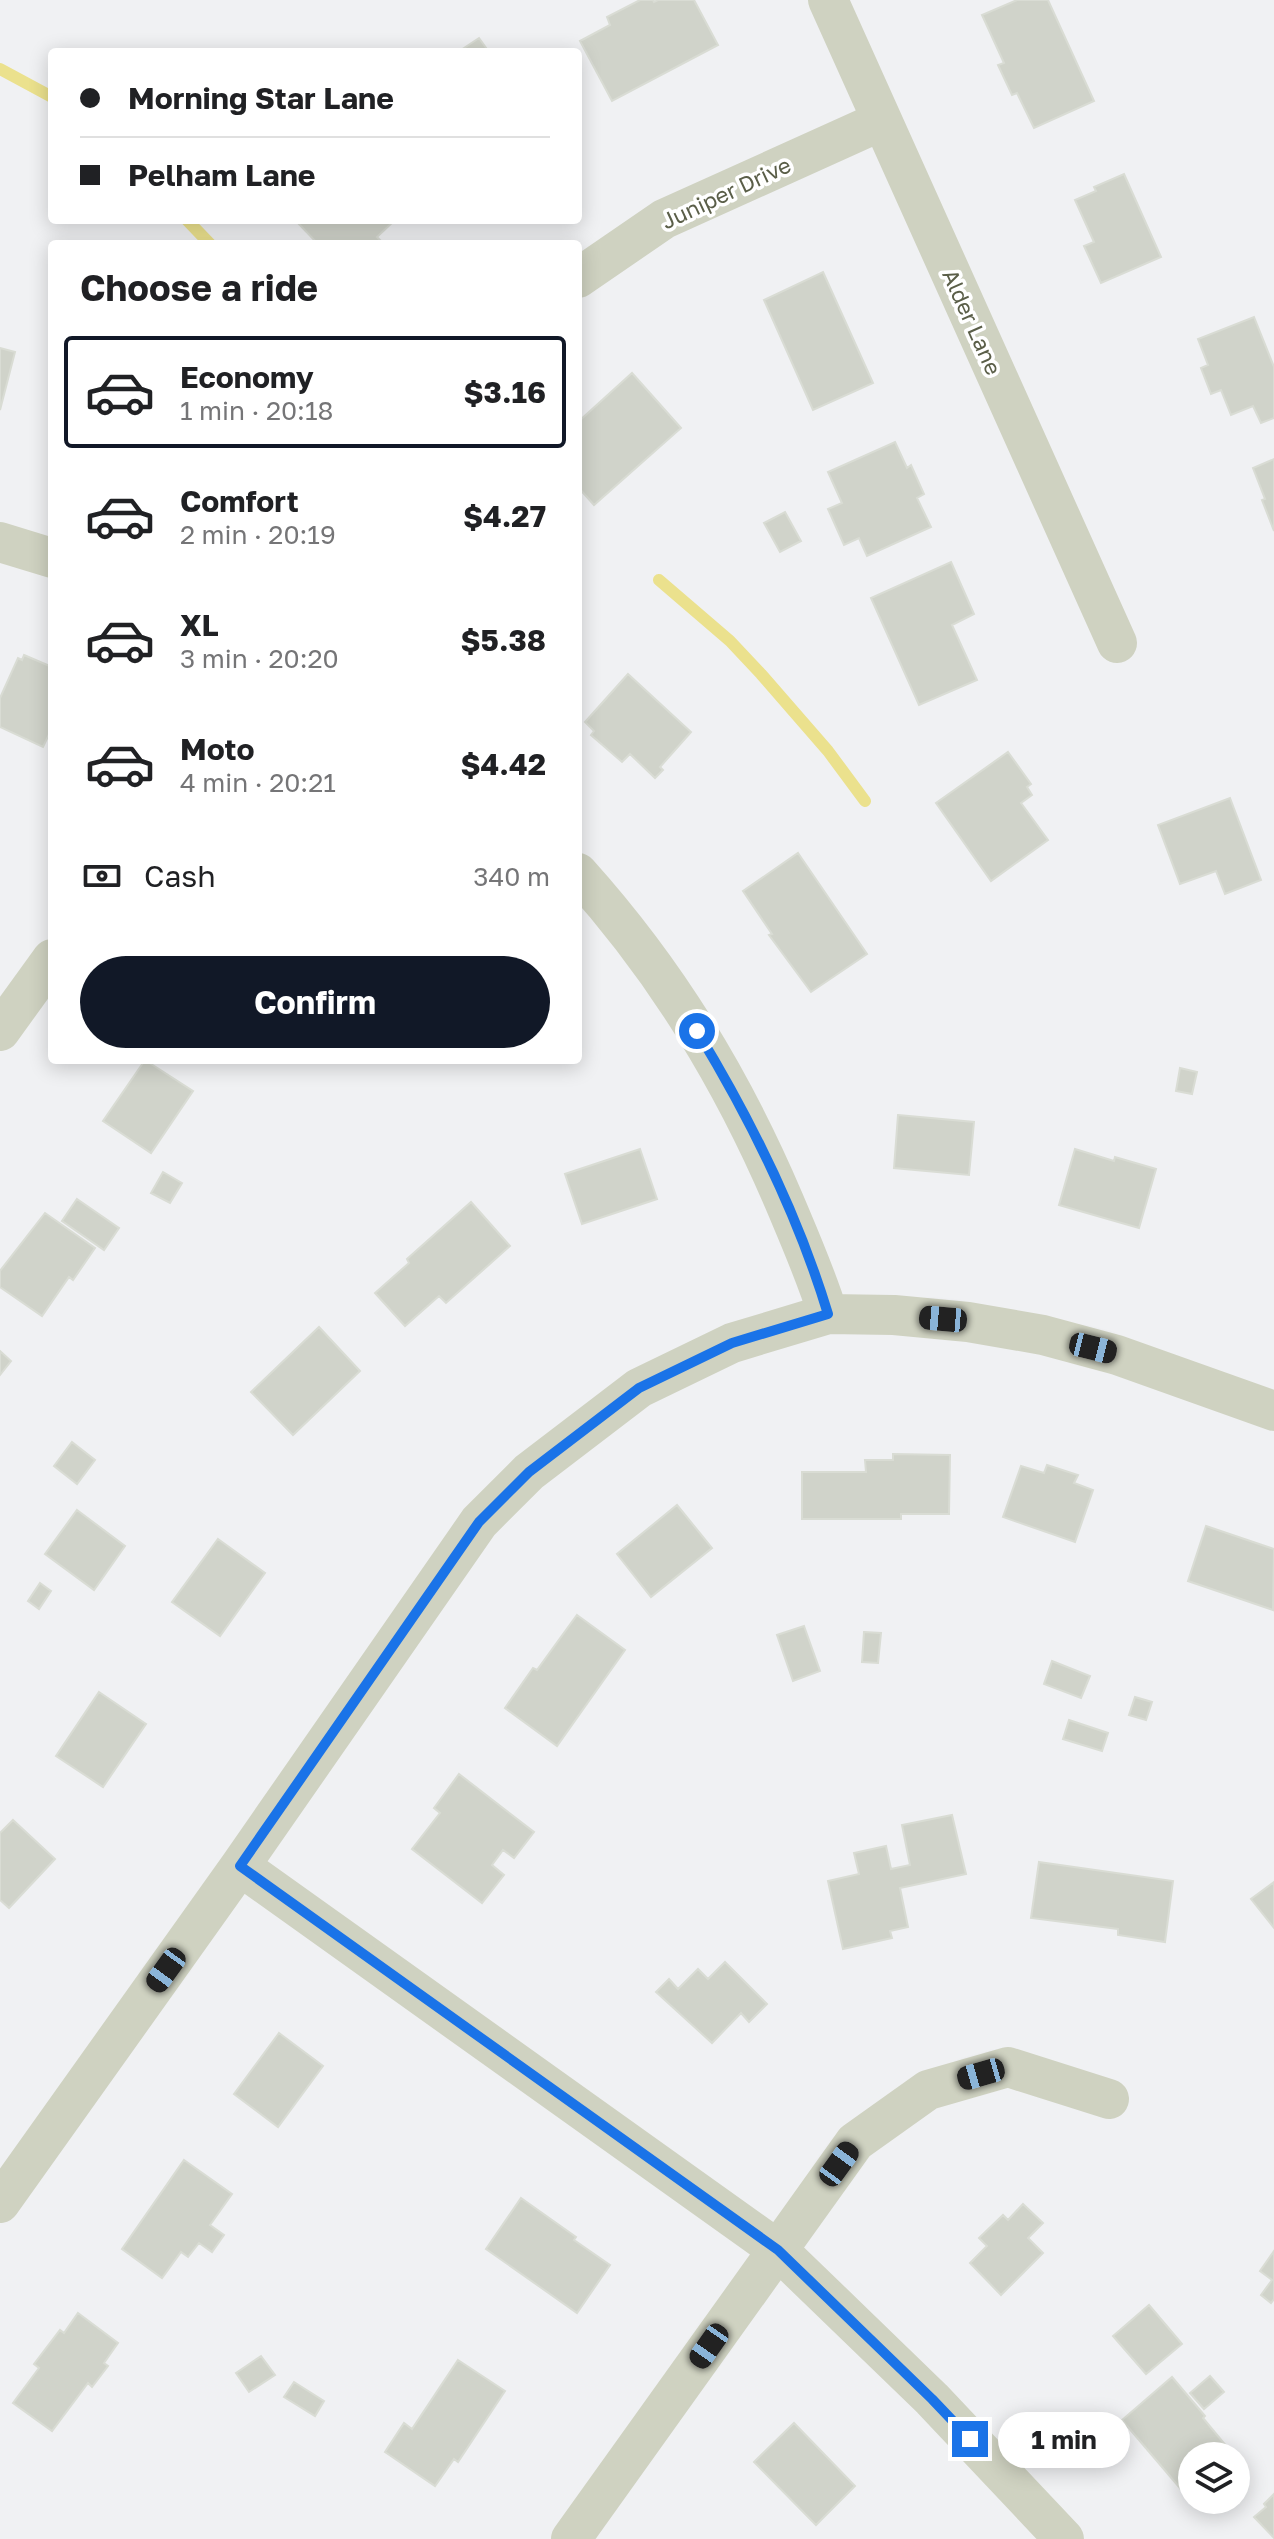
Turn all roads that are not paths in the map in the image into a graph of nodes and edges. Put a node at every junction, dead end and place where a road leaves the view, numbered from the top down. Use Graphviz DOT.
graph roads {
  1 [pos="828,0"];
  2 [pos="881,121"];
  3 [pos="582,275"];
  4 [pos="0,542"];
  5 [pos="48,557"];
  6 [pos="1117,643"];
  7 [pos="582,878"];
  8 [pos="48,965"];
  9 [pos="0,1031"];
  10 [pos="828,1314"];
  11 [pos="1274,1411"];
  12 [pos="240,1866"];
  13 [pos="1109,2099"];
  14 [pos="0,2203"];
  15 [pos="778,2250"];
  16 [pos="571,2539"];
  17 [pos="1064,2539"];
  1 -- 2 [label="street, Alder Lane"];
  2 -- 3 [label="street, Juniper Drive"];
  2 -- 6 [label="street, Alder Lane"];
  4 -- 5 [label="street"];
  7 -- 10 [label="street"];
  8 -- 9 [label="street"];
  10 -- 11 [label="street"];
  10 -- 12 [label="street"];
  12 -- 14 [label="street"];
  12 -- 15 [label="street"];
  13 -- 15 [label="street"];
  15 -- 16 [label="street"];
  15 -- 17 [label="street"];
}
